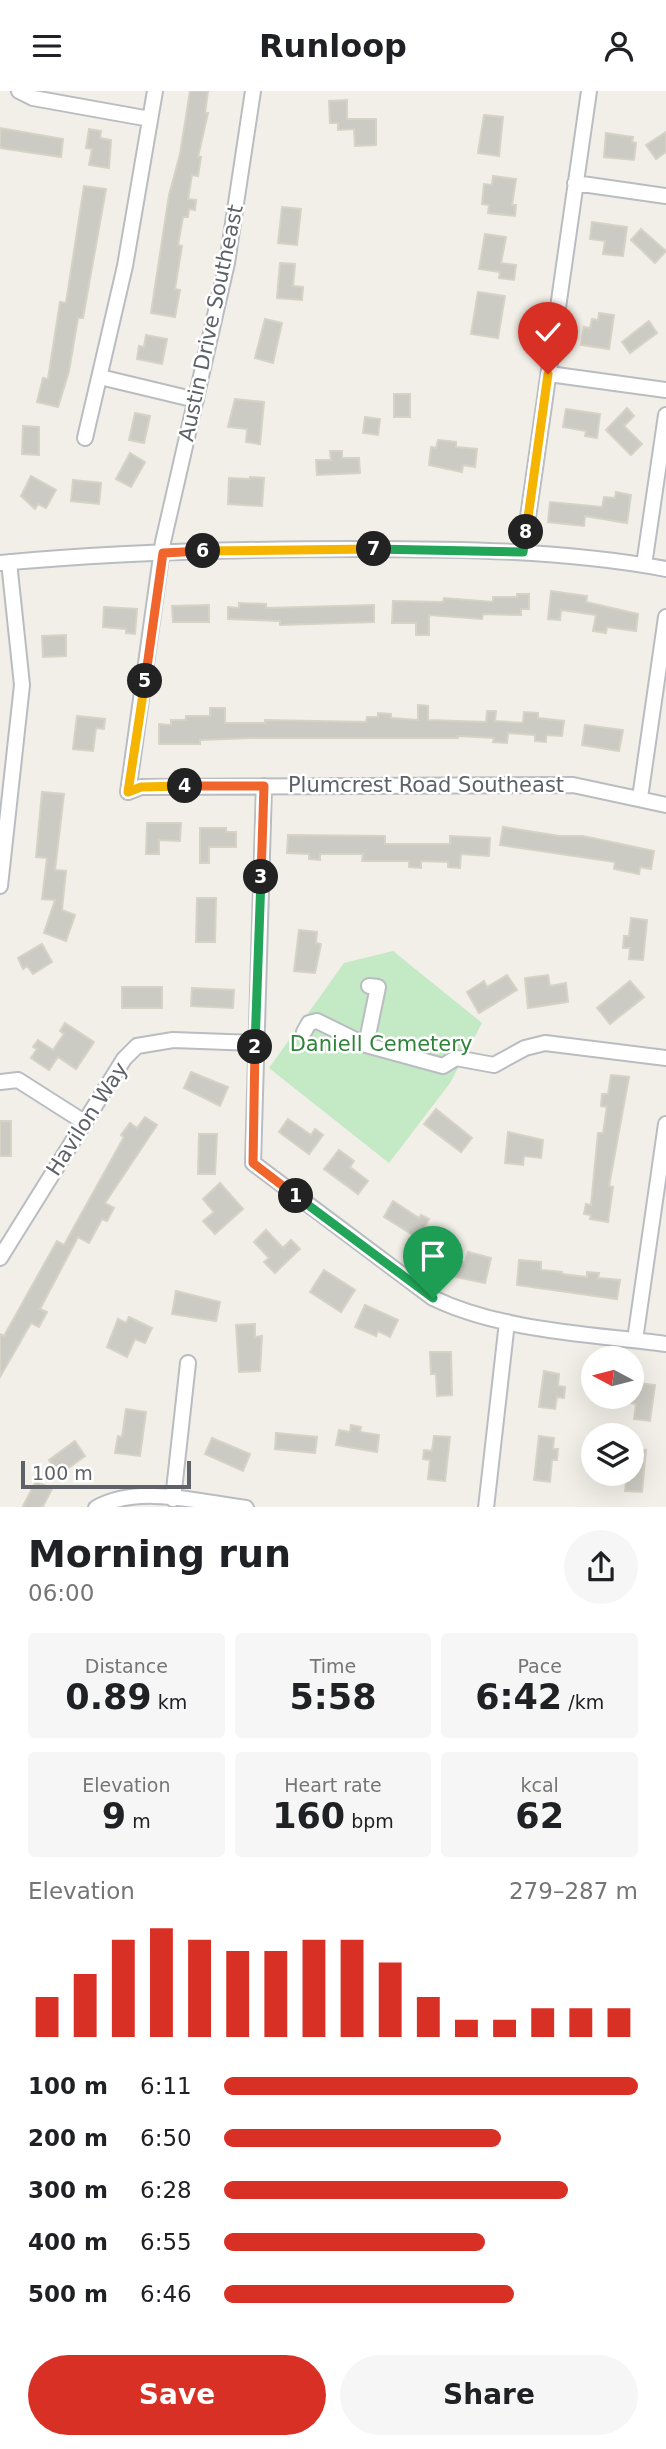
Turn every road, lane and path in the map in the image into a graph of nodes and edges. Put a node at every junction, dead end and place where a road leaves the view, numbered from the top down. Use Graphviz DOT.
graph roads {
  1 [pos="19,91"];
  2 [pos="155,91"];
  3 [pos="253,91"];
  4 [pos="589,91"];
  5 [pos="150,119"];
  6 [pos="575,183"];
  7 [pos="666,196"];
  8 [pos="548,374"];
  9 [pos="100,377"];
  10 [pos="666,390"];
  11 [pos="196,400"];
  12 [pos="666,415"];
  13 [pos="85,438"];
  14 [pos="523,552"];
  15 [pos="163,553"];
  16 [pos="4,562"];
  17 [pos="644,565"];
  18 [pos="666,569"];
  19 [pos="666,617"];
  20 [pos="264,786"];
  21 [pos="141,787"];
  22 [pos="640,798"];
  23 [pos="666,805"];
  24 [pos="0,886"];
  25 [pos="369,986"];
  26 [pos="304,1032"];
  27 [pos="255,1043"];
  28 [pos="366,1045"];
  29 [pos="666,1058"];
  30 [pos="0,1081"];
  31 [pos="84,1122"];
  32 [pos="666,1124"];
  33 [pos="0,1258"];
  34 [pos="507,1322"];
  35 [pos="635,1340"];
  36 [pos="666,1344"];
  37 [pos="188,1363"];
  38 [pos="173,1499"];
  39 [pos="96,1507"];
  40 [pos="246,1507"];
  41 [pos="486,1507"];
  1 -- 5 [label="street"];
  2 -- 5 [label="street"];
  3 -- 11 [label="street, Austin Drive Southeast"];
  4 -- 6 [label="street"];
  5 -- 9 [label="street"];
  6 -- 7 [label="street"];
  6 -- 8 [label="street"];
  8 -- 10 [label="street"];
  8 -- 14 [label="street"];
  9 -- 11 [label="street"];
  9 -- 13 [label="street"];
  11 -- 15 [label="street, Austin Drive Southeast"];
  12 -- 17 [label="street"];
  14 -- 15 [label="street"];
  14 -- 17 [label="street"];
  15 -- 16 [label="street"];
  15 -- 21 [label="street, Austin Drive Southeast"];
  16 -- 24 [label="street"];
  17 -- 18 [label="street"];
  19 -- 22 [label="street"];
  20 -- 21 [label="street, Plumcrest Road Southeast"];
  20 -- 22 [label="street, Plumcrest Road Southeast"];
  20 -- 27 [label="street"];
  22 -- 23 [label="street, Plumcrest Road Southeast"];
  25 -- 28 [label="street"];
  26 -- 28 [label="street"];
  27 -- 31 [label="street, Havilon Way"];
  27 -- 34 [label="street"];
  28 -- 29 [label="street"];
  30 -- 31 [label="street"];
  31 -- 33 [label="street, Havilon Way"];
  32 -- 35 [label="street"];
  34 -- 35 [label="street"];
  34 -- 41 [label="street"];
  35 -- 36 [label="street"];
  37 -- 38 [label="street"];
  38 -- 39 [label="street"];
  38 -- 40 [label="street"];
}
